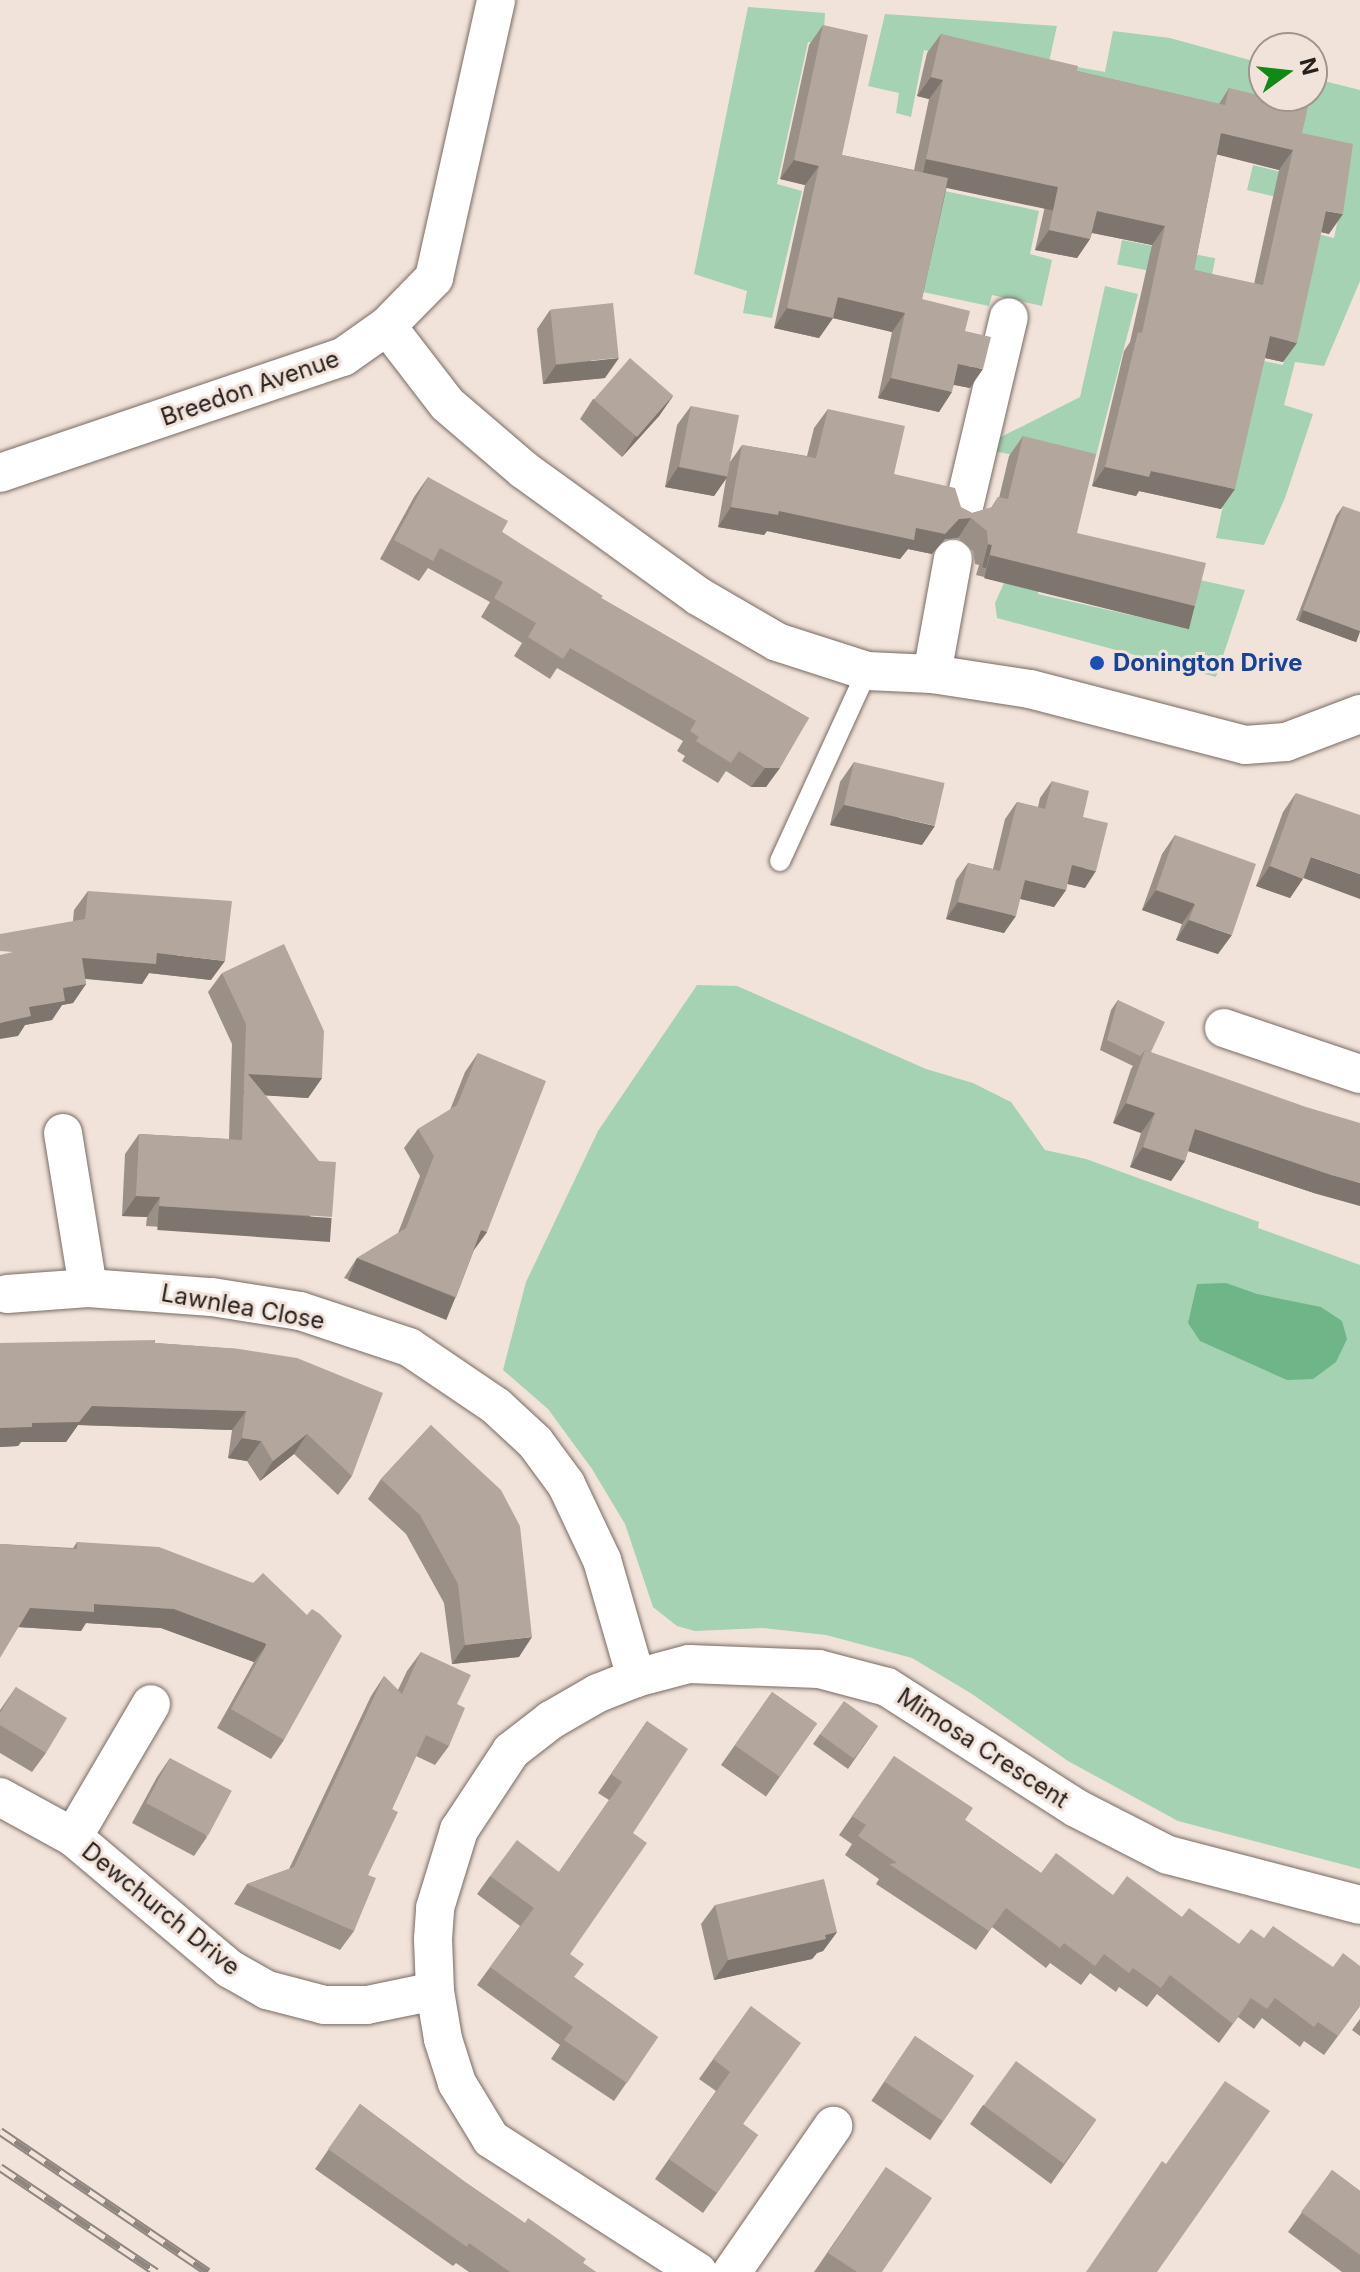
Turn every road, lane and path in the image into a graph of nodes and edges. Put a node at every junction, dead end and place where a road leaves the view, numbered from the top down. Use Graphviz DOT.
graph roads {
  1 [pos="496,0"];
  2 [pos="1009,317"];
  3 [pos="387,326"];
  4 [pos="0,473"];
  5 [pos="963,511"];
  6 [pos="953,559"];
  7 [pos="867,671"];
  8 [pos="932,674"];
  9 [pos="1360,714"];
  10 [pos="780,861"];
  11 [pos="1224,1028"];
  12 [pos="1360,1074"];
  13 [pos="63,1133"];
  14 [pos="88,1288"];
  15 [pos="7,1294"];
  16 [pos="636,1678"];
  17 [pos="151,1704"];
  18 [pos="0,1797"];
  19 [pos="73,1837"];
  20 [pos="1360,1905"];
  21 [pos="435,1991"];
  22 [pos="833,2126"];
  23 [pos="698,2272"];
  24 [pos="732,2272"];
  1 -- 3 [label="street, Breedon Avenue"];
  2 -- 5 [label="street"];
  3 -- 4 [label="street, Breedon Avenue"];
  3 -- 7 [label="street"];
  6 -- 8 [label="street"];
  7 -- 8 [label="street"];
  7 -- 10 [label="lane"];
  8 -- 9 [label="street"];
  11 -- 12 [label="street"];
  13 -- 14 [label="street"];
  14 -- 15 [label="street, Lawnlea Close"];
  14 -- 16 [label="street, Lawnlea Close"];
  16 -- 20 [label="street, Mimosa Crescent"];
  16 -- 21 [label="street, Mimosa Crescent"];
  17 -- 19 [label="street, Dewchurch Drive"];
  18 -- 19 [label="street, Dewchurch Drive"];
  19 -- 21 [label="street, Dewchurch Drive"];
  21 -- 23 [label="street, Mimosa Crescent"];
  22 -- 24 [label="street"];
}
